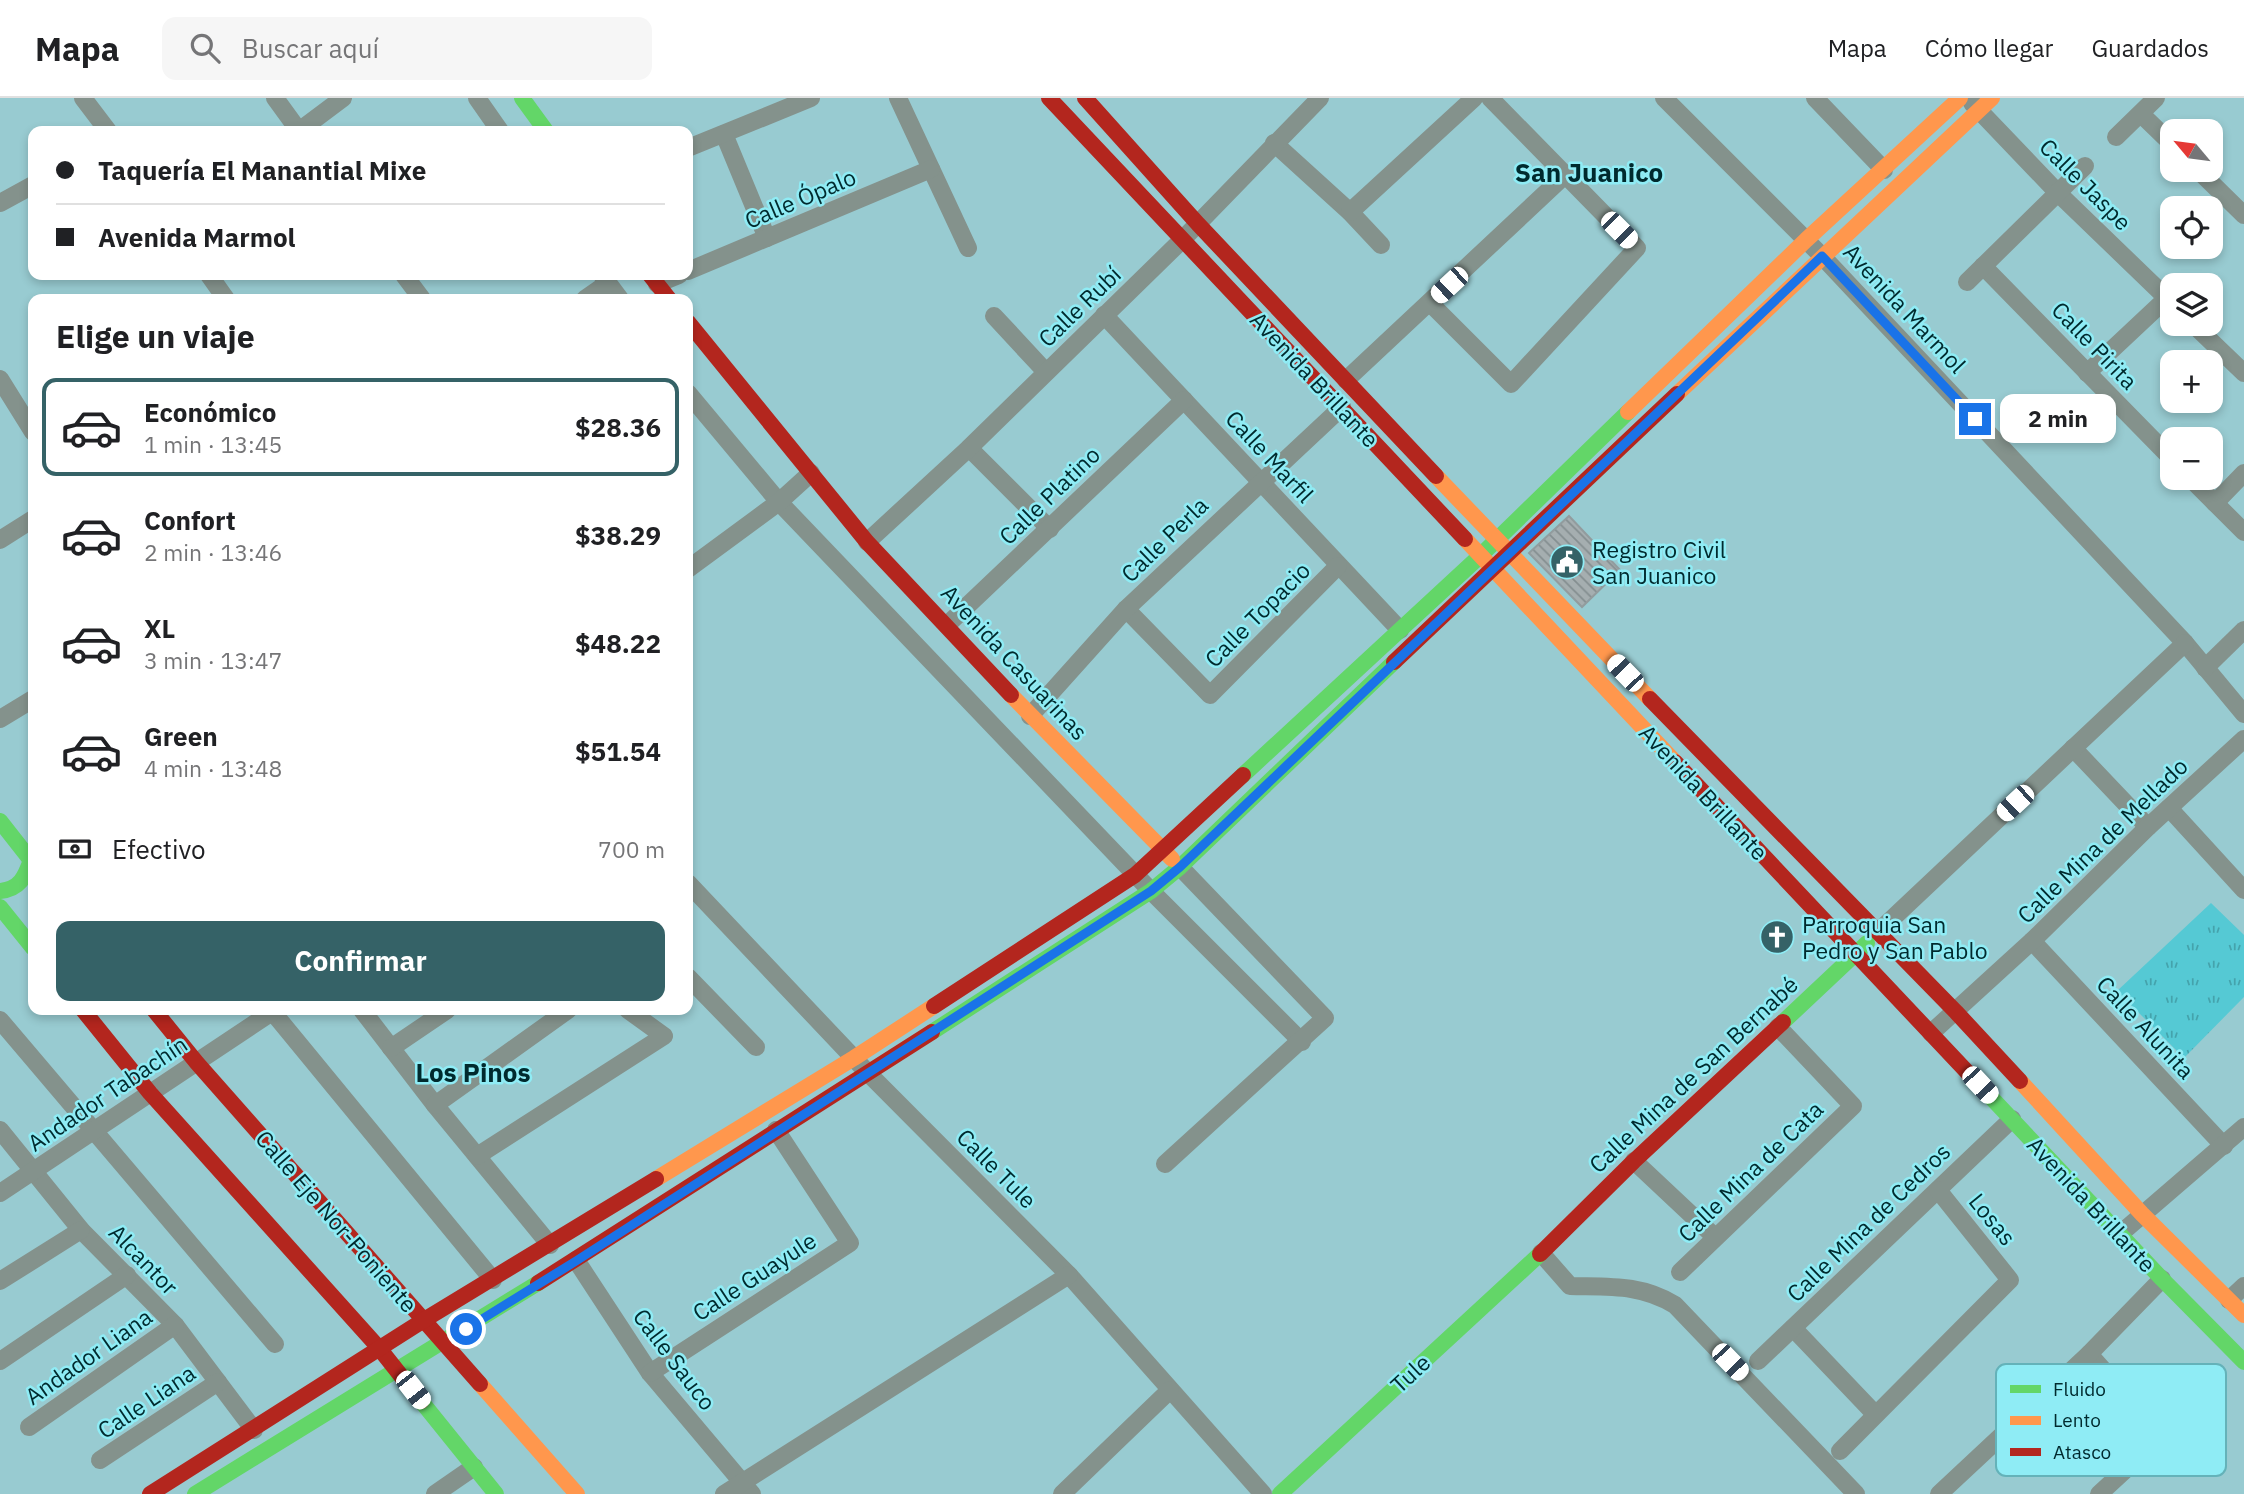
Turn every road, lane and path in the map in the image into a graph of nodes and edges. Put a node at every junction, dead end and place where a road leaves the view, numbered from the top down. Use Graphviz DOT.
graph roads {
  1 [pos="83,98"];
  2 [pos="275,98"];
  3 [pos="343,98"];
  4 [pos="477,98"];
  5 [pos="523,98"];
  6 [pos="811,98"];
  7 [pos="898,98"];
  8 [pos="1049,98"];
  9 [pos="1085,98"];
  10 [pos="1320,98"];
  11 [pos="1474,98"];
  12 [pos="1490,98"];
  13 [pos="1664,98"];
  14 [pos="1815,98"];
  15 [pos="1960,98"];
  16 [pos="2156,98"];
  17 [pos="1980,102"];
  18 [pos="2141,114"];
  19 [pos="104,126"];
  20 [pos="295,126"];
  21 [pos="306,126"];
  22 [pos="497,126"];
  23 [pos="543,126"];
  24 [pos="2160,132"];
  25 [pos="724,134"];
  26 [pos="2116,137"];
  27 [pos="1274,143"];
  28 [pos="693,146"];
  29 [pos="2085,166"];
  30 [pos="931,169"];
  31 [pos="1884,170"];
  32 [pos="1564,176"];
  33 [pos="2210,182"];
  34 [pos="28,188"];
  35 [pos="2058,193"];
  36 [pos="0,203"];
  37 [pos="1350,212"];
  38 [pos="2244,215"];
  39 [pos="1198,224"];
  40 [pos="767,238"];
  41 [pos="1183,239"];
  42 [pos="1806,240"];
  43 [pos="1381,245"];
  44 [pos="968,248"];
  45 [pos="1822,256"];
  46 [pos="1983,266"];
  47 [pos="693,269"];
  48 [pos="604,280"];
  49 [pos="654,280"];
  50 [pos="1967,282"];
  51 [pos="2160,292"];
  52 [pos="590,294"];
  53 [pos="665,294"];
  54 [pos="1430,303"];
  55 [pos="2160,309"];
  56 [pos="1104,315"];
  57 [pos="994,316"];
  58 [pos="693,328"];
  59 [pos="2205,336"];
  60 [pos="1046,372"];
  61 [pos="2087,373"];
  62 [pos="2244,373"];
  63 [pos="0,379"];
  64 [pos="1346,380"];
  65 [pos="693,399"];
  66 [pos="1184,400"];
  67 [pos="1342,407"];
  68 [pos="28,424"];
  69 [pos="2160,447"];
  70 [pos="969,448"];
  71 [pos="811,473"];
  72 [pos="2244,473"];
  73 [pos="1261,480"];
  74 [pos="2202,490"];
  75 [pos="779,502"];
  76 [pos="2215,503"];
  77 [pos="28,522"];
  78 [pos="1050,529"];
  79 [pos="2244,532"];
  80 [pos="1496,539"];
  81 [pos="0,540"];
  82 [pos="867,542"];
  83 [pos="1508,553"];
  84 [pos="1486,562"];
  85 [pos="693,565"];
  86 [pos="1338,566"];
  87 [pos="1126,609"];
  88 [pos="947,625"];
  89 [pos="1400,630"];
  90 [pos="2244,630"];
  91 [pos="2185,643"];
  92 [pos="2205,668"];
  93 [pos="28,702"];
  94 [pos="2244,714"];
  95 [pos="1030,716"];
  96 [pos="0,719"];
  97 [pos="2244,739"];
  98 [pos="2073,748"];
  99 [pos="2169,808"];
  100 [pos="0,821"];
  101 [pos="2148,827"];
  102 [pos="1162,850"];
  103 [pos="28,856"];
  104 [pos="1180,867"];
  105 [pos="28,870"];
  106 [pos="1135,875"];
  107 [pos="693,888"];
  108 [pos="2244,890"];
  109 [pos="0,891"];
  110 [pos="1151,891"];
  111 [pos="0,907"];
  112 [pos="1878,932"];
  113 [pos="28,941"];
  114 [pos="2032,941"];
  115 [pos="1857,953"];
  116 [pos="693,982"];
  117 [pos="1956,1012"];
  118 [pos="87,1015"];
  119 [pos="158,1015"];
  120 [pos="266,1015"];
  121 [pos="277,1015"];
  122 [pos="366,1015"];
  123 [pos="440,1015"];
  124 [pos="561,1015"];
  125 [pos="635,1015"];
  126 [pos="0,1020"];
  127 [pos="1778,1027"];
  128 [pos="1931,1033"];
  129 [pos="1302,1042"];
  130 [pos="756,1047"];
  131 [pos="391,1048"];
  132 [pos="854,1058"];
  133 [pos="197,1062"];
  134 [pos="867,1072"];
  135 [pos="150,1093"];
  136 [pos="435,1105"];
  137 [pos="2012,1119"];
  138 [pos="2244,1126"];
  139 [pos="0,1130"];
  140 [pos="776,1130"];
  141 [pos="94,1131"];
  142 [pos="2224,1146"];
  143 [pos="477,1156"];
  144 [pos="1634,1161"];
  145 [pos="1165,1164"];
  146 [pos="34,1171"];
  147 [pos="1938,1190"];
  148 [pos="0,1193"];
  149 [pos="2142,1214"];
  150 [pos="81,1230"];
  151 [pos="2120,1234"];
  152 [pos="1714,1237"];
  153 [pos="550,1245"];
  154 [pos="1541,1253"];
  155 [pos="576,1261"];
  156 [pos="1681,1272"];
  157 [pos="127,1275"];
  158 [pos="1069,1275"];
  159 [pos="493,1279"];
  160 [pos="2162,1279"];
  161 [pos="0,1281"];
  162 [pos="2244,1286"];
  163 [pos="2229,1300"];
  164 [pos="2244,1315"];
  165 [pos="424,1320"];
  166 [pos="175,1325"];
  167 [pos="1793,1328"];
  168 [pos="443,1342"];
  169 [pos="275,1344"];
  170 [pos="379,1348"];
  171 [pos="2088,1354"];
  172 [pos="0,1361"];
  173 [pos="1758,1361"];
  174 [pos="2244,1362"];
  175 [pos="2078,1364"];
  176 [pos="2097,1364"];
  177 [pos="397,1370"];
  178 [pos="650,1373"];
  179 [pos="218,1382"];
  180 [pos="1170,1390"];
  181 [pos="1875,1414"];
  182 [pos="29,1427"];
  183 [pos="254,1430"];
  184 [pos="1996,1444"];
  185 [pos="1840,1451"];
  186 [pos="100,1460"];
  187 [pos="474,1468"];
  188 [pos="2119,1476"];
  189 [pos="746,1488"];
  190 [pos="1948,1491"];
  191 [pos="150,1494"];
  192 [pos="195,1494"];
  193 [pos="435,1494"];
  194 [pos="496,1494"];
  195 [pos="576,1494"];
  196 [pos="724,1494"];
  197 [pos="1062,1494"];
  198 [pos="1263,1494"];
  199 [pos="1280,1494"];
  200 [pos="1856,1494"];
  201 [pos="2099,1494"];
  1 -- 19 [label="street"];
  2 -- 20 [label="street"];
  3 -- 21 [label="street"];
  4 -- 22 [label="street"];
  5 -- 23 [label="main road"];
  6 -- 25 [label="street"];
  7 -- 30 [label="street"];
  8 -- 41 [label="main road, Avenida Brillante"];
  9 -- 39 [label="main road, Avenida Brillante"];
  10 -- 27 [label="street, Calle Rubí"];
  11 -- 37 [label="street"];
  12 -- 32 [label="street"];
  13 -- 42 [label="street, Avenida Marmol"];
  14 -- 31 [label="street"];
  15 -- 31 [label="main road"];
  16 -- 18 [label="street"];
  17 -- 35 [label="street, Calle Jaspe"];
  17 -- 45 [label="main road"];
  18 -- 24 [label="street"];
  18 -- 26 [label="street"];
  25 -- 28 [label="street"];
  25 -- 40 [label="street"];
  27 -- 37 [label="street"];
  27 -- 39 [label="street, Calle Rubí"];
  29 -- 35 [label="street"];
  30 -- 40 [label="street, Calle Ópalo"];
  30 -- 44 [label="street"];
  31 -- 42 [label="main road"];
  32 -- 54 [label="street"];
  32 -- 54 [label="street"];
  33 -- 38 [label="street"];
  34 -- 36 [label="street"];
  35 -- 46 [label="street"];
  35 -- 51 [label="street, Calle Jaspe"];
  37 -- 43 [label="street"];
  39 -- 41 [label="street, Calle Rubí"];
  39 -- 64 [label="main road, Avenida Brillante"];
  40 -- 47 [label="street, Calle Ópalo"];
  41 -- 56 [label="street, Calle Rubí"];
  41 -- 67 [label="main road, Avenida Brillante"];
  42 -- 45 [label="street, Avenida Marmol"];
  42 -- 80 [label="main road"];
  45 -- 83 [label="main road"];
  45 -- 91 [label="street, Avenida Marmol"];
  46 -- 50 [label="street"];
  46 -- 61 [label="street, Calle Pirita"];
  48 -- 52 [label="street"];
  49 -- 53 [label="main road"];
  54 -- 64 [label="street"];
  55 -- 61 [label="street"];
  56 -- 60 [label="street, Calle Rubí"];
  56 -- 66 [label="street, Calle Marfil"];
  57 -- 60 [label="street"];
  58 -- 71 [label="main road, Avenida Casuarinas"];
  59 -- 62 [label="street"];
  60 -- 70 [label="street, Calle Rubí"];
  61 -- 69 [label="street, Calle Pirita"];
  63 -- 68 [label="street"];
  64 -- 80 [label="main road, Avenida Brillante"];
  65 -- 75 [label="street"];
  66 -- 73 [label="street, Calle Marfil"];
  66 -- 78 [label="street, Calle Platino"];
  67 -- 73 [label="street, Calle Perla"];
  67 -- 84 [label="main road, Avenida Brillante"];
  70 -- 78 [label="street"];
  70 -- 82 [label="street, Calle Rubí"];
  71 -- 75 [label="street"];
  71 -- 82 [label="main road, Avenida Casuarinas"];
  72 -- 76 [label="street"];
  73 -- 86 [label="street, Calle Marfil"];
  73 -- 87 [label="street, Calle Perla"];
  74 -- 76 [label="street"];
  75 -- 85 [label="street"];
  75 -- 106 [label="street"];
  76 -- 79 [label="street"];
  77 -- 81 [label="street"];
  78 -- 88 [label="street, Calle Platino"];
  80 -- 83 [label="main road, Avenida Brillante"];
  80 -- 84 [label="main road"];
  82 -- 88 [label="main road, Avenida Casuarinas"];
  83 -- 84 [label="main road"];
  83 -- 112 [label="main road, Avenida Brillante"];
  84 -- 89 [label="main road"];
  84 -- 104 [label="main road"];
  84 -- 115 [label="main road, Avenida Brillante"];
  86 -- 87 [label="street, Calle Topacio"];
  86 -- 89 [label="street, Calle Marfil"];
  87 -- 95 [label="street, Calle Perla"];
  88 -- 95 [label="main road, Avenida Casuarinas"];
  89 -- 102 [label="main road"];
  90 -- 92 [label="street"];
  91 -- 92 [label="street, Avenida Marmol"];
  91 -- 98 [label="street, Calle Mina de San Bernabé"];
  92 -- 94 [label="street, Avenida Marmol"];
  93 -- 96 [label="street"];
  95 -- 102 [label="main road, Avenida Casuarinas"];
  97 -- 99 [label="street, Calle Mina de Mellado"];
  98 -- 101 [label="street"];
  98 -- 112 [label="street, Calle Mina de San Bernabé"];
  99 -- 101 [label="street, Calle Mina de Mellado"];
  99 -- 108 [label="street"];
  100 -- 103 [label="main road"];
  101 -- 114 [label="street, Calle Mina de Mellado"];
  102 -- 104 [label="main road, Avenida Casuarinas"];
  102 -- 106 [label="main road"];
  104 -- 110 [label="main road"];
  104 -- 129 [label="street, Avenida Casuarinas"];
  105 -- 109 [label="main road"];
  106 -- 110 [label="street"];
  106 -- 132 [label="main road"];
  107 -- 132 [label="street, Calle Tule"];
  110 -- 129 [label="street"];
  110 -- 134 [label="main road"];
  111 -- 113 [label="main road"];
  112 -- 115 [label="main road, Calle Mina de San Bernabé"];
  112 -- 117 [label="main road, Avenida Brillante"];
  114 -- 117 [label="street, Calle Mina de Mellado"];
  114 -- 142 [label="street, Calle Alunita"];
  115 -- 127 [label="main road, Calle Mina de San Bernabé"];
  115 -- 128 [label="main road, Avenida Brillante"];
  116 -- 130 [label="street"];
  117 -- 128 [label="street, Calle Mina de Mellado"];
  117 -- 149 [label="main road, Avenida Brillante"];
  118 -- 135 [label="main road"];
  119 -- 133 [label="main road, Calle Eje Nor-Poniente"];
  120 -- 133 [label="street, Andador Tabachín"];
  121 -- 159 [label="street"];
  122 -- 131 [label="street"];
  123 -- 131 [label="street"];
  124 -- 136 [label="street"];
  125 -- 143 [label="street"];
  126 -- 141 [label="street"];
  127 -- 144 [label="main road, Calle Mina de San Bernabé"];
  127 -- 152 [label="street, Calle Mina de Cata"];
  128 -- 137 [label="main road, Avenida Brillante"];
  129 -- 145 [label="street"];
  131 -- 136 [label="street"];
  132 -- 134 [label="street, Calle Tule"];
  132 -- 153 [label="main road"];
  133 -- 135 [label="street, Andador Tabachín"];
  133 -- 165 [label="main road, Calle Eje Nor-Poniente"];
  134 -- 140 [label="main road"];
  134 -- 158 [label="street, Calle Tule"];
  135 -- 141 [label="street, Andador Tabachín"];
  135 -- 170 [label="main road"];
  136 -- 143 [label="street"];
  137 -- 147 [label="street, Calle Mina de Cedros"];
  137 -- 151 [label="main road, Avenida Brillante"];
  138 -- 142 [label="street"];
  139 -- 146 [label="street, Alcantor"];
  140 -- 155 [label="main road"];
  140 -- 178 [label="street, Calle Guayule"];
  141 -- 146 [label="street, Andador Tabachín"];
  141 -- 169 [label="street"];
  142 -- 149 [label="street"];
  143 -- 153 [label="street"];
  144 -- 152 [label="street"];
  144 -- 154 [label="main road, Calle Mina de San Bernabé"];
  146 -- 148 [label="street, Andador Tabachín"];
  146 -- 150 [label="street, Alcantor"];
  147 -- 167 [label="street, Calle Mina de Cedros"];
  147 -- 181 [label="street, Losas"];
  149 -- 151 [label="street"];
  149 -- 163 [label="main road, Avenida Brillante"];
  150 -- 157 [label="street, Alcantor"];
  150 -- 161 [label="street"];
  151 -- 160 [label="main road, Avenida Brillante"];
  152 -- 156 [label="street, Calle Mina de Cata"];
  153 -- 159 [label="main road"];
  154 -- 199 [label="main road, Tule"];
  154 -- 200 [label="street"];
  155 -- 168 [label="main road"];
  155 -- 178 [label="street, Calle Sauco"];
  157 -- 166 [label="street, Alcantor"];
  157 -- 172 [label="street"];
  158 -- 180 [label="street, Calle Tule"];
  158 -- 189 [label="street"];
  159 -- 165 [label="main road"];
  160 -- 171 [label="street"];
  160 -- 174 [label="main road, Avenida Brillante"];
  162 -- 163 [label="street"];
  163 -- 164 [label="main road, Avenida Brillante"];
  165 -- 168 [label="main road, Calle Eje Nor-Poniente"];
  165 -- 170 [label="main road"];
  166 -- 179 [label="street, Alcantor"];
  166 -- 182 [label="street, Andador Liana"];
  167 -- 173 [label="street, Calle Mina de Cedros"];
  167 -- 181 [label="street"];
  168 -- 177 [label="main road"];
  168 -- 195 [label="main road, Calle Eje Nor-Poniente"];
  170 -- 177 [label="main road"];
  170 -- 183 [label="main road"];
  171 -- 175 [label="street"];
  171 -- 176 [label="street"];
  177 -- 187 [label="main road"];
  177 -- 192 [label="main road"];
  178 -- 189 [label="street, Calle Sauco"];
  179 -- 183 [label="street, Alcantor"];
  179 -- 186 [label="street, Calle Liana"];
  180 -- 197 [label="street"];
  180 -- 198 [label="street, Calle Tule"];
  181 -- 185 [label="street"];
  183 -- 191 [label="main road"];
  184 -- 190 [label="street"];
  187 -- 193 [label="street"];
  187 -- 194 [label="main road"];
  188 -- 201 [label="street"];
  189 -- 196 [label="street"];
}
